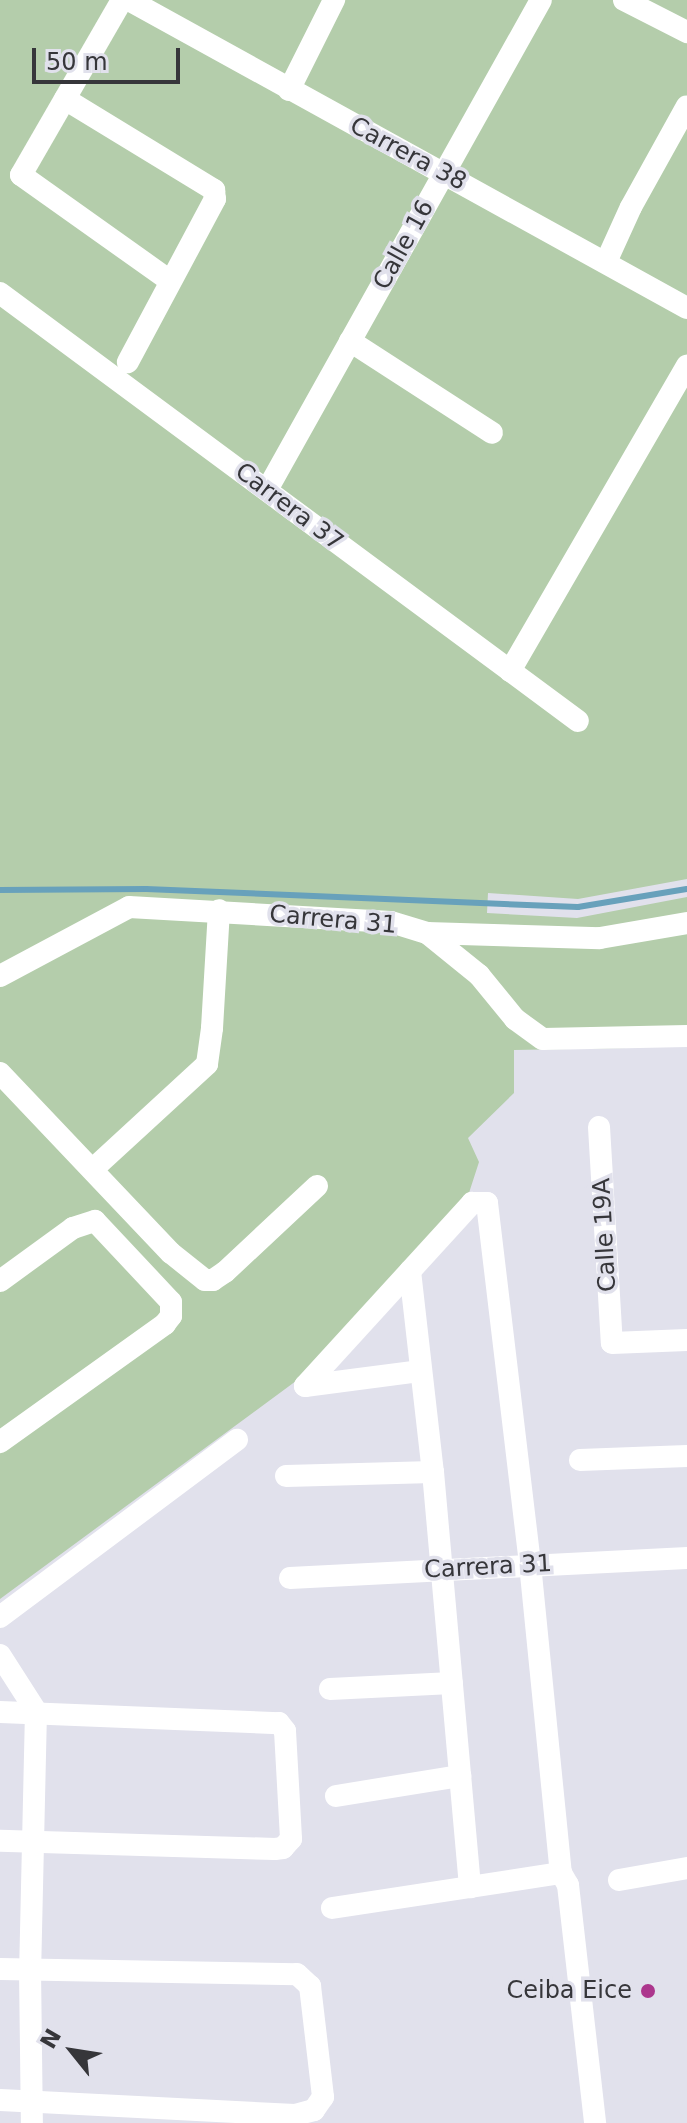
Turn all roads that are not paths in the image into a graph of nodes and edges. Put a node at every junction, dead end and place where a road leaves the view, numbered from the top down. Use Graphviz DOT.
graph roads {
  1 [pos="334,0"];
  2 [pos="541,0"];
  3 [pos="624,0"];
  4 [pos="133,2"];
  5 [pos="687,32"];
  6 [pos="289,90"];
  7 [pos="65,99"];
  8 [pos="687,106"];
  9 [pos="444,173"];
  10 [pos="606,262"];
  11 [pos="169,280"];
  12 [pos="0,293"];
  13 [pos="687,308"];
  14 [pos="350,341"];
  15 [pos="128,362"];
  16 [pos="687,366"];
  17 [pos="492,433"];
  18 [pos="267,490"];
  19 [pos="510,671"];
  20 [pos="578,721"];
  21 [pos="219,910"];
  22 [pos="687,923"];
  23 [pos="427,933"];
  24 [pos="0,976"];
  25 [pos="687,1036"];
  26 [pos="0,1073"];
  27 [pos="599,1127"];
  28 [pos="93,1169"];
  29 [pos="317,1186"];
  30 [pos="410,1271"];
  31 [pos="0,1281"];
  32 [pos="687,1340"];
  33 [pos="421,1371"];
  34 [pos="237,1440"];
  35 [pos="0,1442"];
  36 [pos="687,1456"];
  37 [pos="580,1460"];
  38 [pos="433,1472"];
  39 [pos="286,1476"];
  40 [pos="687,1558"];
  41 [pos="530,1564"];
  42 [pos="442,1569"];
  43 [pos="290,1578"];
  44 [pos="0,1617"];
  45 [pos="0,1655"];
  46 [pos="452,1683"];
  47 [pos="330,1689"];
  48 [pos="36,1711"];
  49 [pos="0,1712"];
  50 [pos="460,1776"];
  51 [pos="336,1796"];
  52 [pos="35,1840"];
  53 [pos="0,1841"];
  54 [pos="687,1868"];
  55 [pos="561,1873"];
  56 [pos="619,1880"];
  57 [pos="470,1887"];
  58 [pos="332,1908"];
  59 [pos="0,1969"];
  60 [pos="30,1969"];
  61 [pos="0,2100"];
  62 [pos="30,2100"];
  63 [pos="32,2123"];
  64 [pos="595,2123"];
  1 -- 6 [label="street"];
  2 -- 9 [label="street, Calle 16"];
  3 -- 5 [label="street"];
  4 -- 6 [label="street, Carrera 38"];
  4 -- 7 [label="street"];
  6 -- 9 [label="street, Carrera 38"];
  7 -- 11 [label="street"];
  7 -- 11 [label="street"];
  8 -- 10 [label="street"];
  9 -- 10 [label="street, Carrera 38"];
  9 -- 14 [label="street, Calle 16"];
  10 -- 13 [label="street, Carrera 38"];
  11 -- 15 [label="street"];
  12 -- 18 [label="street, Carrera 37"];
  14 -- 17 [label="street"];
  14 -- 18 [label="street, Calle 16"];
  16 -- 19 [label="street"];
  18 -- 19 [label="street, Carrera 37"];
  19 -- 20 [label="street, Carrera 37"];
  21 -- 23 [label="street, Carrera 31"];
  21 -- 24 [label="street, Carrera 31"];
  21 -- 28 [label="street"];
  22 -- 23 [label="street"];
  23 -- 25 [label="street, Carrera 31"];
  26 -- 28 [label="street"];
  27 -- 32 [label="street, Calle 19A"];
  28 -- 29 [label="street"];
  30 -- 33 [label="street"];
  30 -- 33 [label="street"];
  30 -- 41 [label="street"];
  31 -- 35 [label="street"];
  33 -- 38 [label="street"];
  34 -- 44 [label="street"];
  36 -- 37 [label="street"];
  38 -- 39 [label="street"];
  38 -- 42 [label="street"];
  40 -- 41 [label="street, Carrera 31"];
  41 -- 42 [label="street, Carrera 31"];
  41 -- 55 [label="street"];
  42 -- 43 [label="street, Carrera 31"];
  42 -- 46 [label="street"];
  45 -- 48 [label="street"];
  46 -- 47 [label="street"];
  46 -- 50 [label="street"];
  48 -- 49 [label="street"];
  48 -- 52 [label="street"];
  48 -- 52 [label="street"];
  50 -- 51 [label="street"];
  50 -- 57 [label="street"];
  52 -- 53 [label="street"];
  52 -- 60 [label="street"];
  54 -- 56 [label="street"];
  55 -- 57 [label="street"];
  55 -- 64 [label="street"];
  57 -- 58 [label="street"];
  59 -- 60 [label="street"];
  60 -- 62 [label="street"];
  60 -- 62 [label="street"];
  61 -- 62 [label="street"];
  62 -- 63 [label="street"];
}
